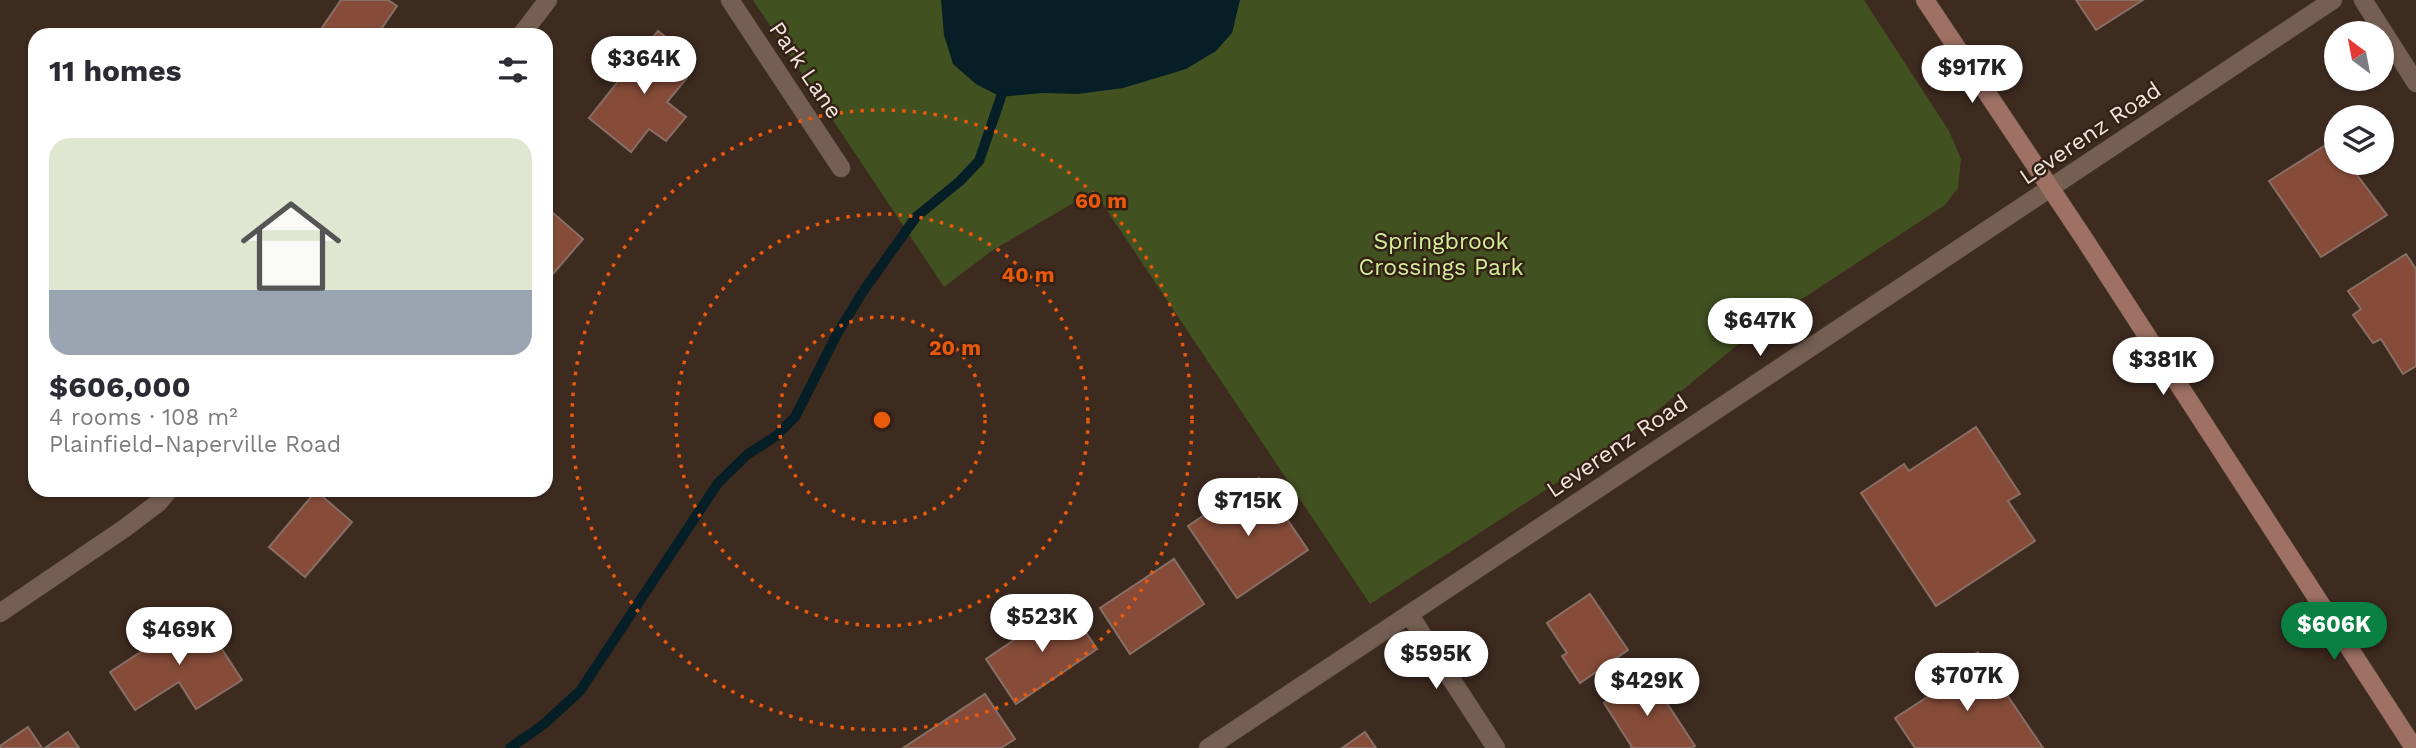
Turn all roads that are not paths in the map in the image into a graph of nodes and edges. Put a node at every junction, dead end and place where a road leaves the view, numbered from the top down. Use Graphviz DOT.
graph roads {
  1 [pos="548,0"];
  2 [pos="730,0"];
  3 [pos="1925,0"];
  4 [pos="2333,0"];
  5 [pos="2363,0"];
  6 [pos="526,28"];
  7 [pos="2416,83"];
  8 [pos="841,168"];
  9 [pos="2050,188"];
  10 [pos="163,497"];
  11 [pos="0,613"];
  12 [pos="1409,614"];
  13 [pos="1208,748"];
  14 [pos="1496,748"];
  15 [pos="2414,748"];
  1 -- 6 [label="street"];
  2 -- 8 [label="street, Park Lane"];
  3 -- 9 [label="main road"];
  4 -- 9 [label="street, Leverenz Road"];
  5 -- 7 [label="street"];
  9 -- 12 [label="street, Leverenz Road"];
  9 -- 15 [label="main road"];
  10 -- 11 [label="street"];
  12 -- 13 [label="street, Leverenz Road"];
  12 -- 14 [label="street"];
}
